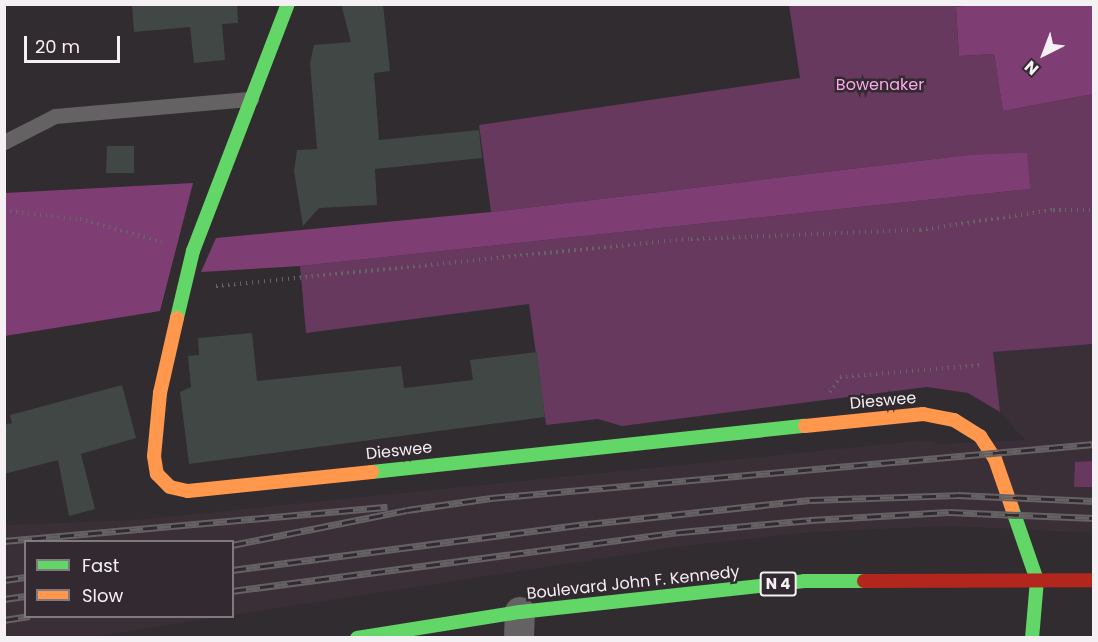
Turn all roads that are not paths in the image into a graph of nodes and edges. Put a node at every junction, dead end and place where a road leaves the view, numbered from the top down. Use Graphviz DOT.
graph roads {
  1 [pos="288,4"];
  2 [pos="250,99"];
  3 [pos="4,142"];
  4 [pos="1037,580"];
  5 [pos="1094,580"];
  6 [pos="520,625"];
  7 [pos="357,638"];
  8 [pos="1032,638"];
  1 -- 2 [label="street, Dieswee"];
  2 -- 3 [label="lane"];
  2 -- 4 [label="street, Dieswee"];
  4 -- 5 [label="street, Boulevard John F. Kennedy / N 4"];
  4 -- 6 [label="street, Boulevard John F. Kennedy / N 4"];
  4 -- 8 [label="street"];
  6 -- 7 [label="street, Boulevard John F. Kennedy / N 4"];
}
